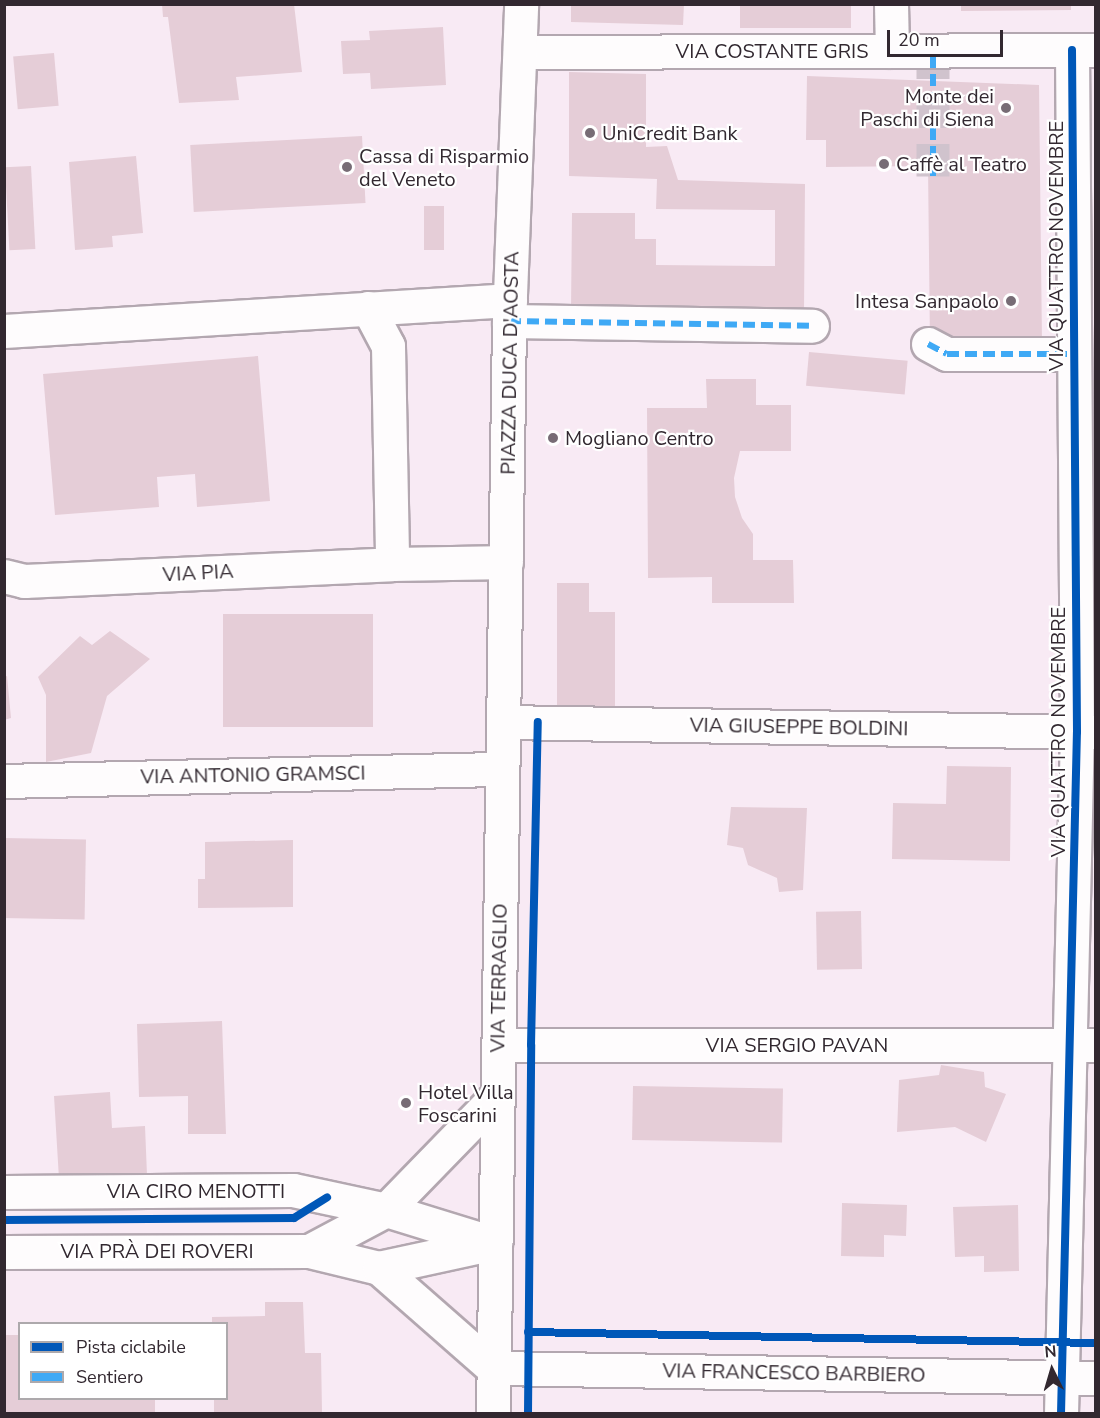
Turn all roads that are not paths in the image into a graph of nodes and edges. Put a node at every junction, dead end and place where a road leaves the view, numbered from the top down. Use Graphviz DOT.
graph roads {
  1 [pos="521,4"];
  2 [pos="891,4"];
  3 [pos="1084,50"];
  4 [pos="892,51"];
  5 [pos="521,52"];
  6 [pos="368,308"];
  7 [pos="509,311"];
  8 [pos="812,326"];
  9 [pos="4,331"];
  10 [pos="928,344"];
  11 [pos="1072,354"];
  12 [pos="506,562"];
  13 [pos="392,564"];
  14 [pos="4,576"];
  15 [pos="503,722"];
  16 [pos="1086,732"];
  17 [pos="501,769"];
  18 [pos="4,781"];
  19 [pos="498,1045"];
  20 [pos="1082,1045"];
  21 [pos="497,1096"];
  22 [pos="4,1192"];
  23 [pos="386,1210"];
  24 [pos="495,1243"];
  25 [pos="309,1251"];
  26 [pos="4,1252"];
  27 [pos="379,1268"];
  28 [pos="493,1368"];
  29 [pos="1061,1378"];
  30 [pos="1095,1378"];
  31 [pos="493,1413"];
  32 [pos="1061,1413"];
  1 -- 5 [label="street, PIAZZA DUCA D'AOSTA"];
  2 -- 4 [label="street"];
  3 -- 4 [label="street, VIA COSTANTE GRIS"];
  3 -- 11 [label="street, VIA QUATTRO NOVEMBRE"];
  4 -- 5 [label="street, VIA COSTANTE GRIS"];
  5 -- 7 [label="street, PIAZZA DUCA D'AOSTA"];
  6 -- 7 [label="street"];
  6 -- 9 [label="street"];
  6 -- 13 [label="street"];
  7 -- 8 [label="street"];
  7 -- 12 [label="street, PIAZZA DUCA D'AOSTA"];
  10 -- 11 [label="street"];
  11 -- 16 [label="street, VIA QUATTRO NOVEMBRE"];
  12 -- 13 [label="street, VIA PIA"];
  12 -- 15 [label="street, PIAZZA DUCA D'AOSTA"];
  13 -- 14 [label="street, VIA PIA"];
  15 -- 16 [label="street, VIA GIUSEPPE BOLDINI"];
  15 -- 17 [label="street, VIA TERRAGLIO"];
  16 -- 20 [label="street, VIA QUATTRO NOVEMBRE"];
  17 -- 18 [label="street, VIA ANTONIO GRAMSCI"];
  17 -- 19 [label="street, VIA TERRAGLIO"];
  19 -- 20 [label="street, VIA SERGIO PAVAN"];
  19 -- 21 [label="street, VIA TERRAGLIO"];
  20 -- 29 [label="street, VIA QUATTRO NOVEMBRE"];
  21 -- 23 [label="street, VIA PRÀ DEI ROVERI"];
  21 -- 24 [label="street, VIA TERRAGLIO"];
  22 -- 23 [label="street, VIA CIRO MENOTTI"];
  23 -- 24 [label="street"];
  23 -- 25 [label="street, VIA PRÀ DEI ROVERI"];
  24 -- 27 [label="street, VIA PRÀ DEI ROVERI"];
  24 -- 28 [label="street, VIA TERRAGLIO"];
  25 -- 26 [label="street, VIA PRÀ DEI ROVERI"];
  25 -- 27 [label="street, VIA PRÀ DEI ROVERI"];
  27 -- 28 [label="street, VIA PRÀ DEI ROVERI"];
  28 -- 29 [label="street, VIA FRANCESCO BARBIERO"];
  28 -- 31 [label="street, VIA TERRAGLIO"];
  29 -- 30 [label="street, VIA FRANCESCO BARBIERO"];
  29 -- 32 [label="street, VIA QUATTRO NOVEMBRE"];
}
